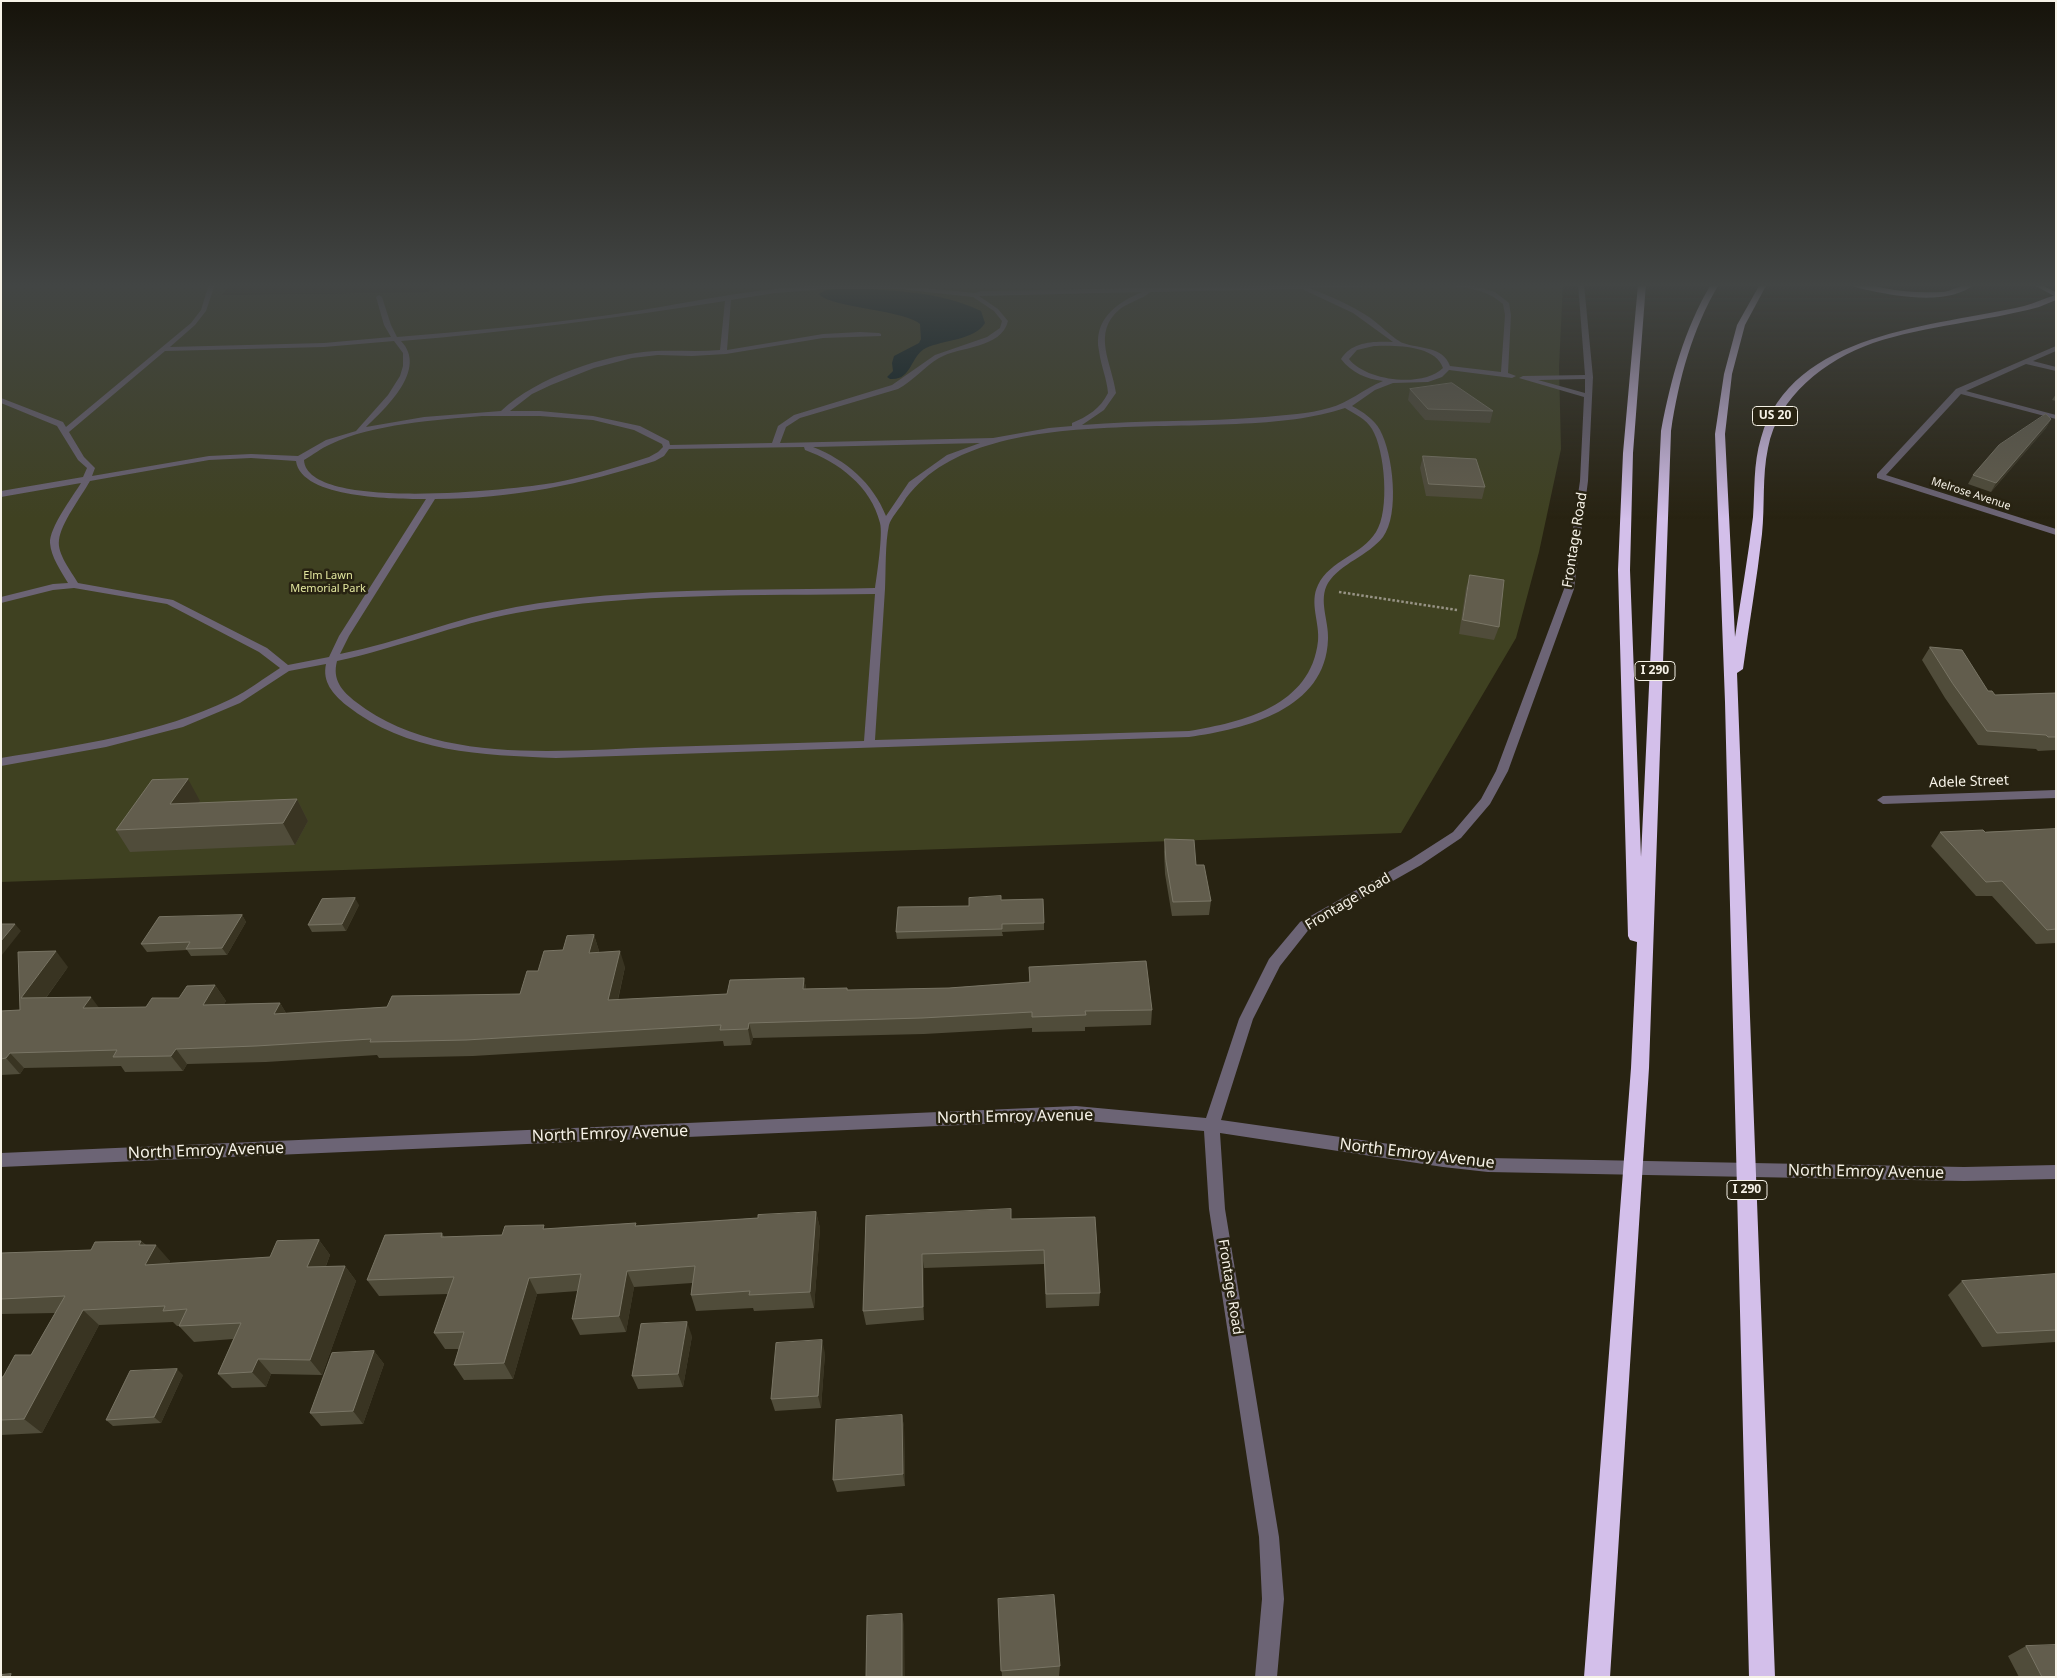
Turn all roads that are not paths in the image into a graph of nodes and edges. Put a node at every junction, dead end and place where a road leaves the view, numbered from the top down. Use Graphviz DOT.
graph roads {
  1 [pos="149,362"];
  2 [pos="405,362"];
  3 [pos="605,362"];
  4 [pos="929,362"];
  5 [pos="1105,362"];
  6 [pos="1347,362"];
  7 [pos="1445,362"];
  8 [pos="1505,362"];
  9 [pos="1588,362"];
  10 [pos="1636,362"];
  11 [pos="1680,362"];
  12 [pos="1731,362"];
  13 [pos="1824,362"];
  14 [pos="2019,362"];
  15 [pos="2032,362"];
  16 [pos="1447,368"];
  17 [pos="2056,369"];
  18 [pos="1504,376"];
  19 [pos="1589,377"];
  20 [pos="1523,378"];
  21 [pos="1391,381"];
  22 [pos="1959,392"];
  23 [pos="1588,396"];
  24 [pos="1,400"];
  25 [pos="1345,405"];
  26 [pos="502,414"];
  27 [pos="2056,417"];
  28 [pos="1063,429"];
  29 [pos="359,430"];
  30 [pos="65,431"];
  31 [pos="990,440"];
  32 [pos="775,446"];
  33 [pos="800,446"];
  34 [pos="667,448"];
  35 [pos="300,459"];
  36 [pos="87,479"];
  37 [pos="1,494"];
  38 [pos="432,497"];
  39 [pos="885,524"];
  40 [pos="2056,532"];
  41 [pos="74,585"];
  42 [pos="880,591"];
  43 [pos="1,600"];
  44 [pos="333,660"];
  45 [pos="286,669"];
  46 [pos="1732,702"];
  47 [pos="869,744"];
  48 [pos="1,762"];
  49 [pos="2056,794"];
  50 [pos="1883,800"];
  51 [pos="1640,1068"];
  52 [pos="1212,1125"];
  53 [pos="1,1160"];
  54 [pos="2056,1172"];
  55 [pos="1266,1677"];
  56 [pos="1598,1677"];
  57 [pos="1762,1677"];
  1 -- 30 [label="street"];
  2 -- 29 [label="street"];
  3 -- 26 [label="street"];
  4 -- 32 [label="street"];
  5 -- 28 [label="street"];
  6 -- 21 [label="street"];
  7 -- 16 [label="street"];
  8 -- 18 [label="street"];
  9 -- 19 [label="street, Frontage Road"];
  10 -- 51 [label="highway"];
  11 -- 51 [label="highway, I 290"];
  12 -- 46 [label="highway, I 290"];
  13 -- 46 [label="highway, US 20"];
  14 -- 22 [label="street"];
  15 -- 17 [label="street"];
  16 -- 18 [label="street"];
  16 -- 21 [label="street"];
  18 -- 20 [label="street"];
  19 -- 20 [label="street"];
  19 -- 23 [label="street, Frontage Road"];
  20 -- 23 [label="street"];
  21 -- 25 [label="street"];
  22 -- 27 [label="street"];
  22 -- 40 [label="street, Melrose Avenue"];
  23 -- 52 [label="street, Frontage Road"];
  24 -- 30 [label="street"];
  25 -- 28 [label="street"];
  25 -- 47 [label="street"];
  26 -- 29 [label="street"];
  26 -- 34 [label="street"];
  28 -- 31 [label="street"];
  29 -- 35 [label="street"];
  30 -- 36 [label="street"];
  31 -- 33 [label="street"];
  31 -- 39 [label="street"];
  32 -- 33 [label="street"];
  32 -- 34 [label="street"];
  33 -- 39 [label="street"];
  34 -- 38 [label="street"];
  35 -- 36 [label="street"];
  35 -- 38 [label="street"];
  36 -- 37 [label="street"];
  36 -- 41 [label="street"];
  38 -- 44 [label="street"];
  39 -- 42 [label="street"];
  41 -- 43 [label="street"];
  41 -- 45 [label="street"];
  42 -- 44 [label="street"];
  42 -- 47 [label="street"];
  44 -- 45 [label="street"];
  44 -- 47 [label="street"];
  45 -- 48 [label="street"];
  46 -- 57 [label="highway, I 290"];
  49 -- 50 [label="street, Adele Street"];
  51 -- 56 [label="highway, I 290"];
  52 -- 53 [label="street, North Emroy Avenue"];
  52 -- 54 [label="street, North Emroy Avenue"];
  52 -- 55 [label="street, Frontage Road"];
}
